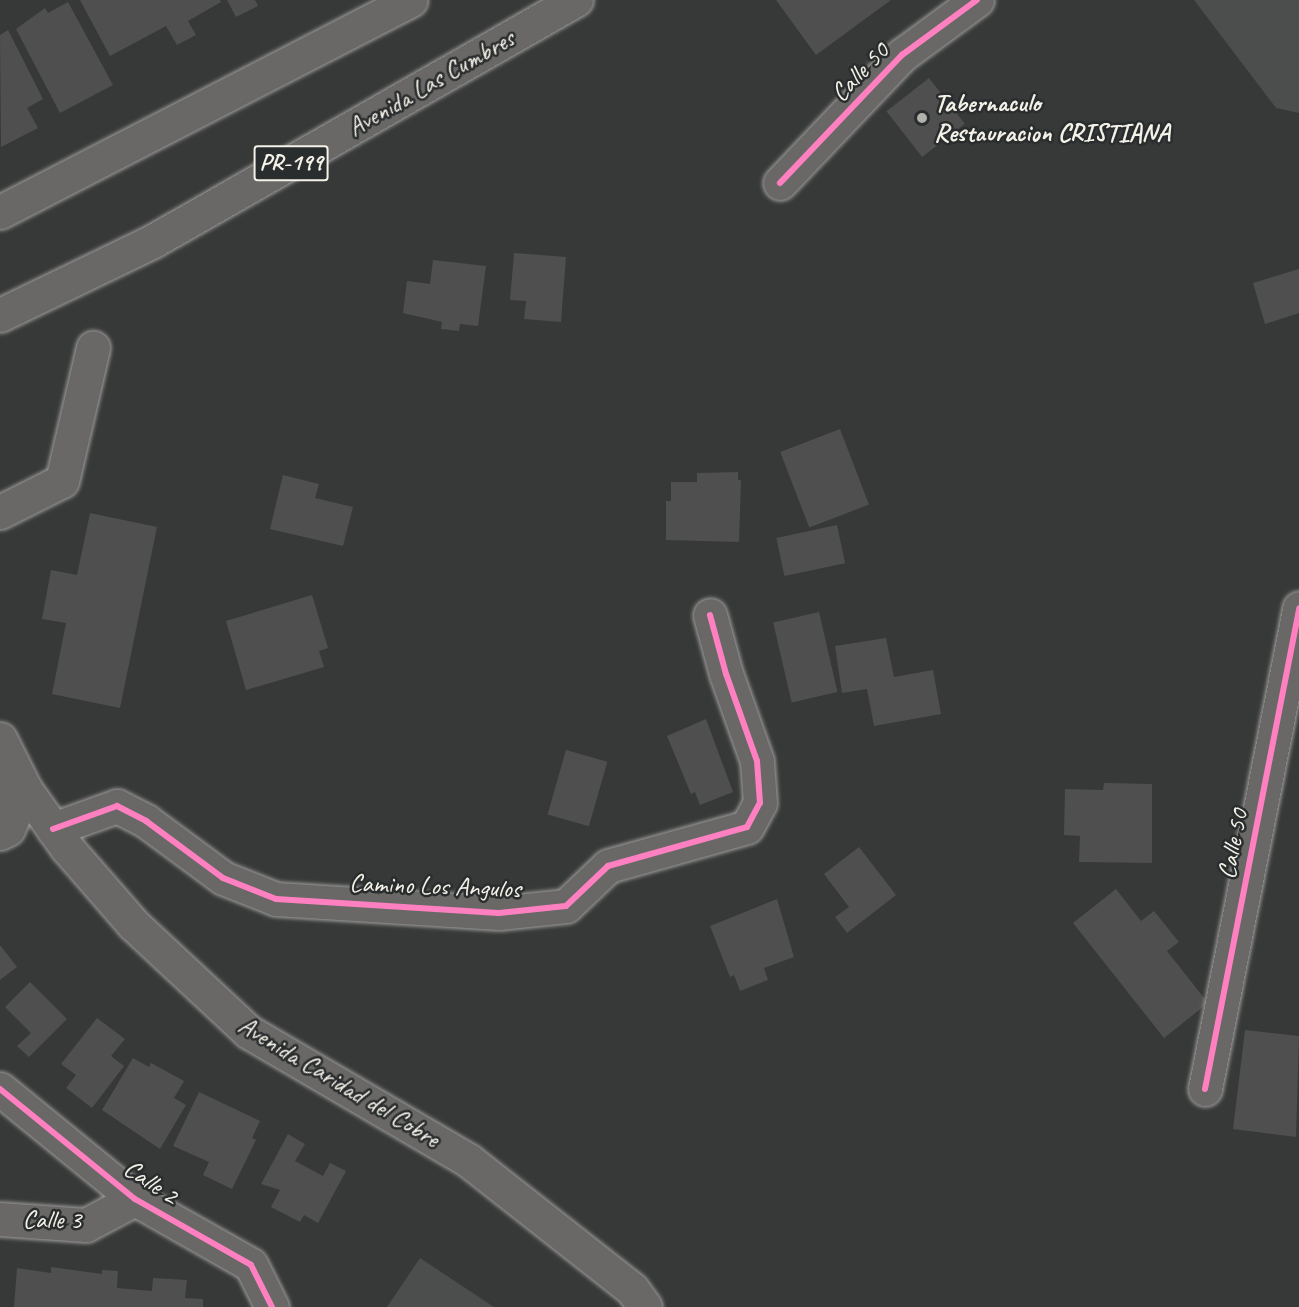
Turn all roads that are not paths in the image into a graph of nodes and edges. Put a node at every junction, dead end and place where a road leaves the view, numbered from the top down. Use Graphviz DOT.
graph roads {
  1 [pos="411,0"];
  2 [pos="576,0"];
  3 [pos="977,0"];
  4 [pos="780,183"];
  5 [pos="0,212"];
  6 [pos="0,315"];
  7 [pos="93,348"];
  8 [pos="0,512"];
  9 [pos="1299,608"];
  10 [pos="710,615"];
  11 [pos="0,739"];
  12 [pos="13,790"];
  13 [pos="53,829"];
  14 [pos="0,833"];
  15 [pos="0,1089"];
  16 [pos="1205,1089"];
  17 [pos="135,1199"];
  18 [pos="0,1219"];
  19 [pos="272,1307"];
  20 [pos="645,1307"];
  1 -- 5 [label="main road"];
  2 -- 6 [label="main road, Avenida Las Cumbres / PR-199"];
  3 -- 4 [label="main road, Calle 50"];
  7 -- 8 [label="main road"];
  9 -- 16 [label="main road, Calle 50"];
  10 -- 13 [label="main road, Camino Los Angulos"];
  11 -- 12 [label="main road, Avenida Caridad del Cobre"];
  12 -- 13 [label="main road, Avenida Caridad del Cobre"];
  12 -- 14 [label="main road"];
  13 -- 20 [label="main road, Avenida Caridad del Cobre"];
  15 -- 17 [label="main road, Calle 2"];
  17 -- 18 [label="main road, Calle 3"];
  17 -- 19 [label="main road, Calle 2"];
}
